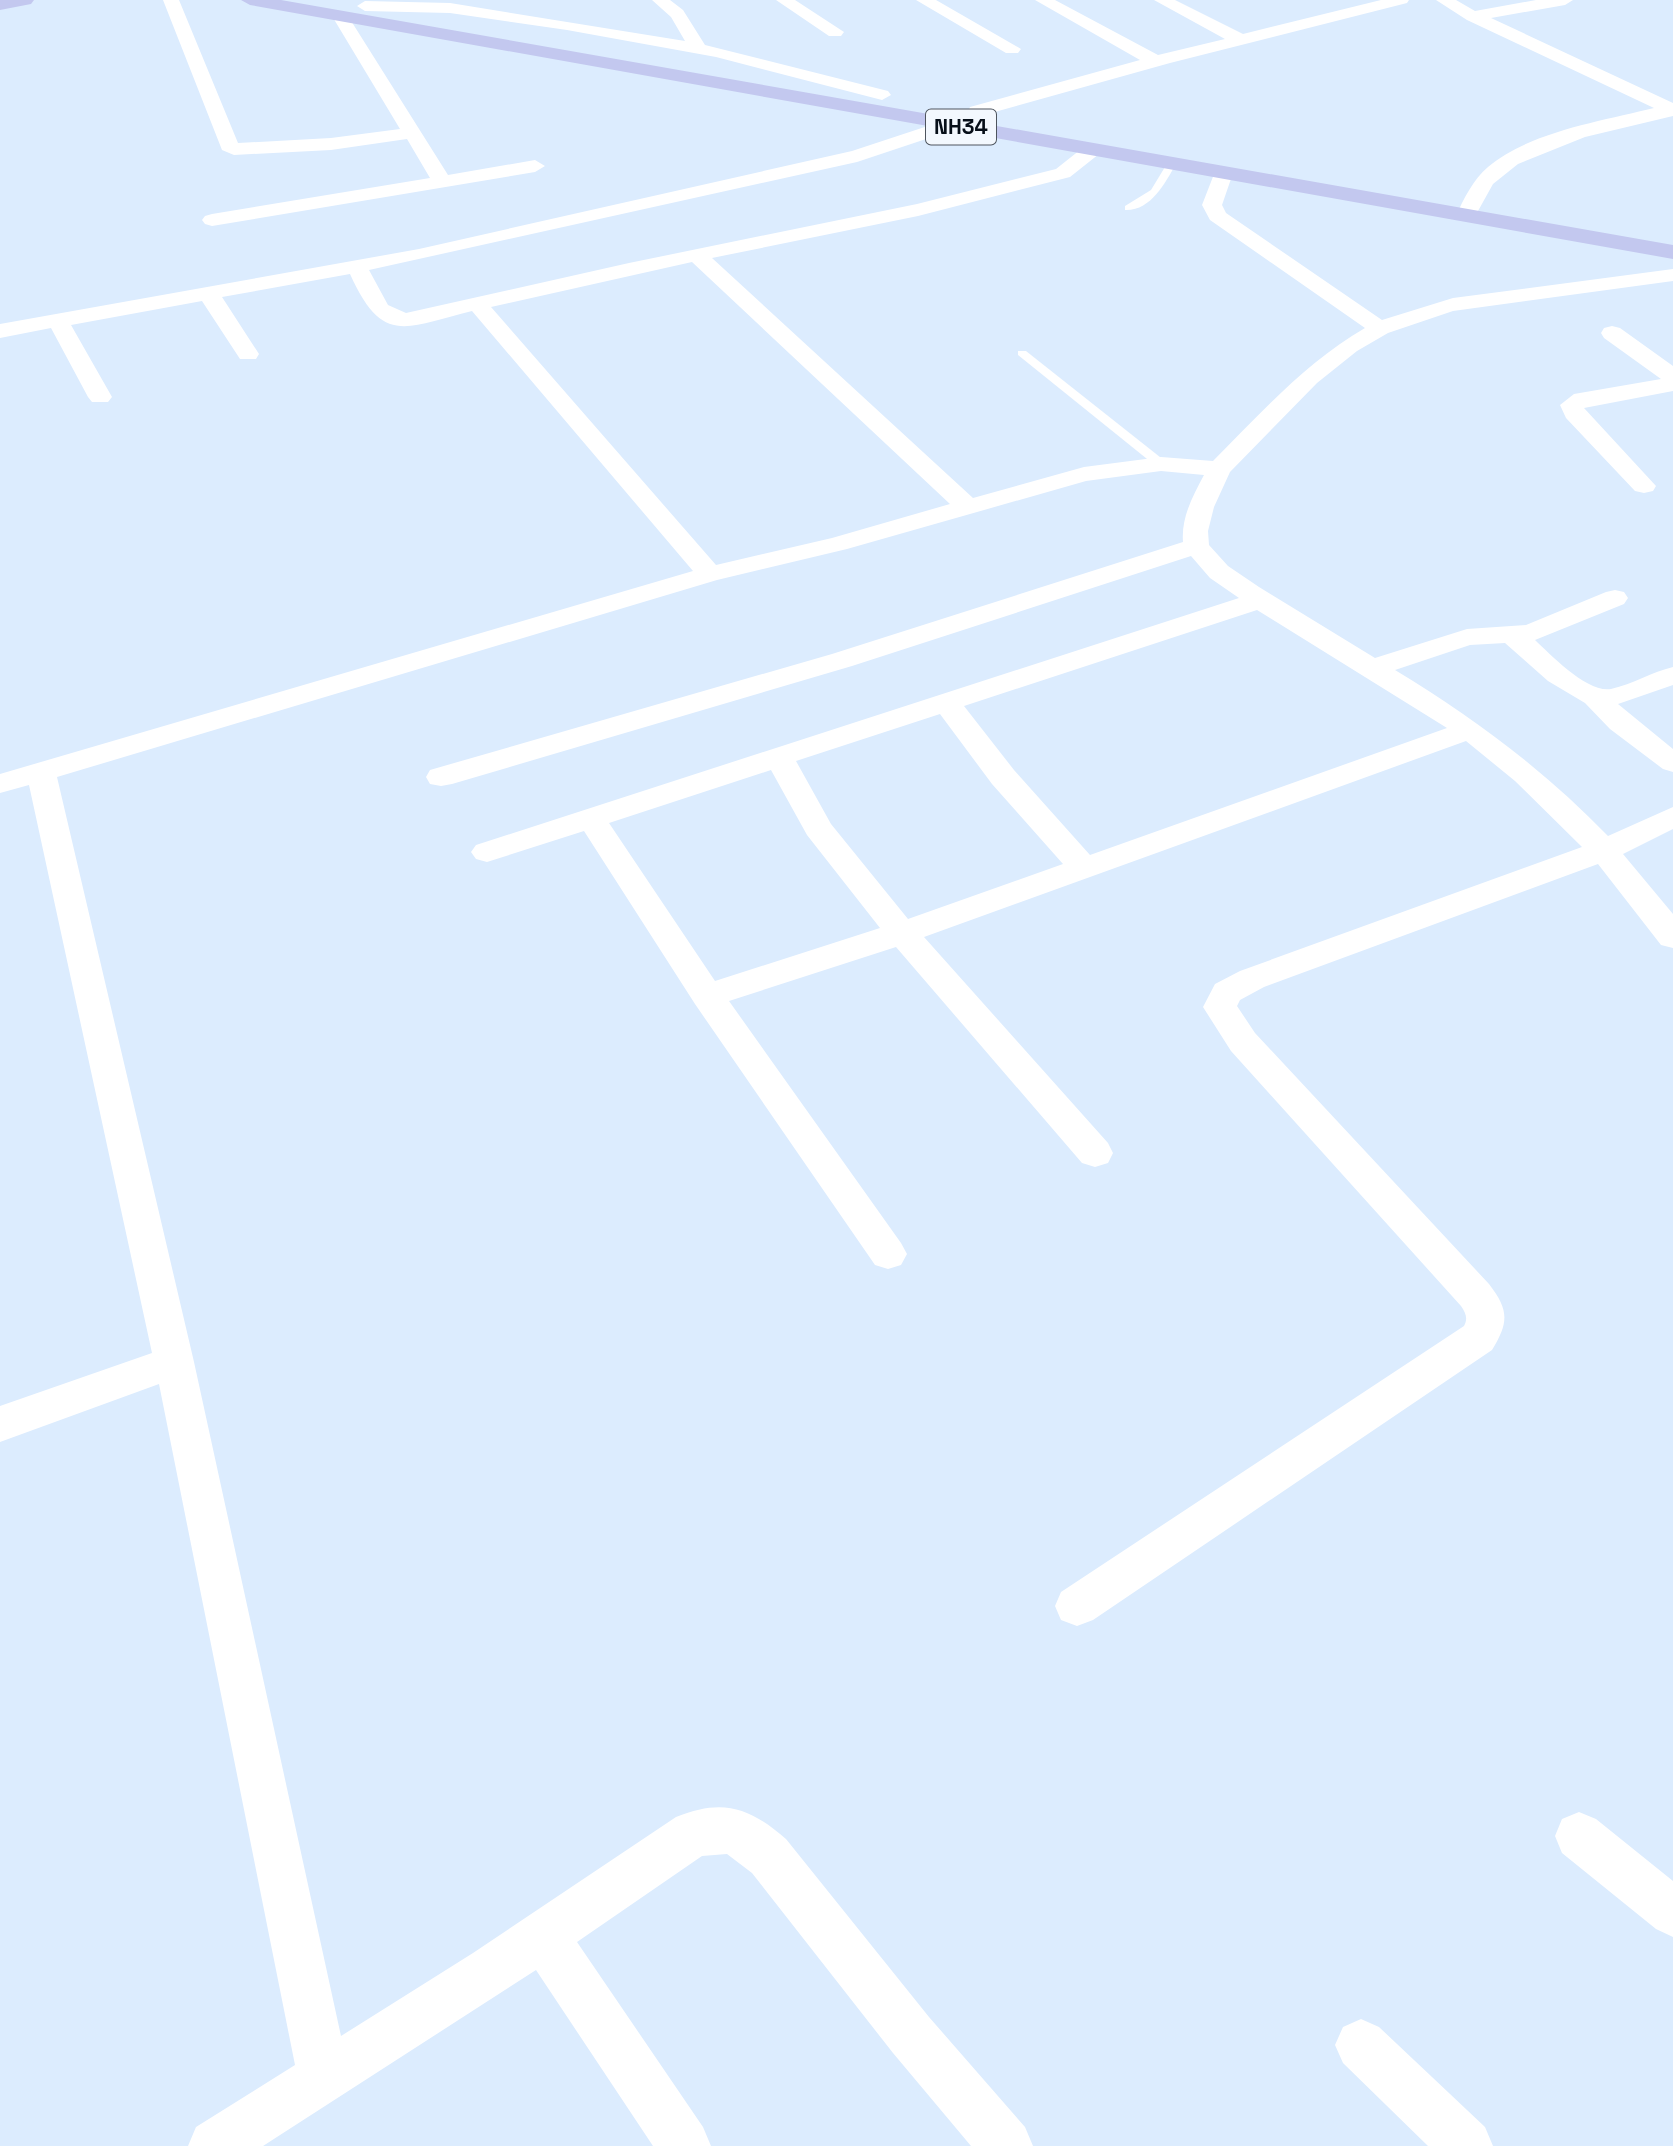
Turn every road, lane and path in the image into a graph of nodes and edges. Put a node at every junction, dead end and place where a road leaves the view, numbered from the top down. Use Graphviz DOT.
graph roads {
  1 [pos="25,0"];
  2 [pos="172,0"];
  3 [pos="250,0"];
  4 [pos="660,0"];
  5 [pos="784,0"];
  6 [pos="924,0"];
  7 [pos="1042,0"];
  8 [pos="1328,0"];
  9 [pos="1401,0"];
  10 [pos="1444,0"];
  11 [pos="1565,0"];
  12 [pos="1170,1"];
  13 [pos="0,5"];
  14 [pos="365,6"];
  15 [pos="335,8"];
  16 [pos="1353,12"];
  17 [pos="1473,16"];
  18 [pos="835,32"];
  19 [pos="1239,39"];
  20 [pos="699,48"];
  21 [pos="1012,49"];
  22 [pos="1154,61"];
  23 [pos="882,95"];
  24 [pos="1672,110"];
  25 [pos="977,111"];
  26 [pos="949,125"];
  27 [pos="412,133"];
  28 [pos="1092,150"];
  29 [pos="1171,164"];
  30 [pos="535,166"];
  31 [pos="1223,173"];
  32 [pos="443,183"];
  33 [pos="1500,201"];
  34 [pos="1470,206"];
  35 [pos="1129,208"];
  36 [pos="212,220"];
  37 [pos="1673,252"];
  38 [pos="696,255"];
  39 [pos="357,267"];
  40 [pos="1673,275"];
  41 [pos="208,293"];
  42 [pos="478,304"];
  43 [pos="57,320"];
  44 [pos="1380,328"];
  45 [pos="0,331"];
  46 [pos="1612,333"];
  47 [pos="1022,353"];
  48 [pos="248,354"];
  49 [pos="1673,377"];
  50 [pos="1673,384"];
  51 [pos="100,397"];
  52 [pos="1161,464"];
  53 [pos="1219,469"];
  54 [pos="1644,485"];
  55 [pos="967,506"];
  56 [pos="1196,546"];
  57 [pos="710,574"];
  58 [pos="1615,598"];
  59 [pos="1260,600"];
  60 [pos="1514,636"];
  61 [pos="1373,668"];
  62 [pos="1673,675"];
  63 [pos="1595,697"];
  64 [pos="947,704"];
  65 [pos="1469,730"];
  66 [pos="779,758"];
  67 [pos="1673,763"];
  68 [pos="41,772"];
  69 [pos="441,777"];
  70 [pos="0,785"];
  71 [pos="1673,817"];
  72 [pos="591,818"];
  73 [pos="1605,850"];
  74 [pos="487,852"];
  75 [pos="1084,868"];
  76 [pos="902,933"];
  77 [pos="1673,937"];
  78 [pos="707,996"];
  79 [pos="1095,1153"];
  80 [pos="888,1254"];
  81 [pos="174,1362"];
  82 [pos="0,1424"];
  83 [pos="1077,1606"];
  84 [pos="1578,1836"];
  85 [pos="1673,1912"];
  86 [pos="542,1936"];
  87 [pos="1361,2045"];
  88 [pos="324,2077"];
  89 [pos="215,2146"];
  90 [pos="684,2146"];
  91 [pos="1006,2146"];
  92 [pos="1466,2146"];
  1 -- 13 [label="highway"];
  2 -- 27 [label="street"];
  3 -- 15 [label="highway, NH34"];
  4 -- 20 [label="street"];
  5 -- 18 [label="street"];
  6 -- 21 [label="street"];
  7 -- 22 [label="street"];
  8 -- 16 [label="street"];
  9 -- 16 [label="street"];
  10 -- 17 [label="street"];
  11 -- 17 [label="street"];
  12 -- 19 [label="street"];
  14 -- 15 [label="highway, NH34"];
  14 -- 20 [label="street"];
  14 -- 23 [label="highway, NH34"];
  15 -- 26 [label="highway, NH34"];
  15 -- 27 [label="street"];
  16 -- 19 [label="street"];
  17 -- 24 [label="street"];
  19 -- 22 [label="street"];
  20 -- 23 [label="street"];
  22 -- 25 [label="street"];
  23 -- 25 [label="highway, NH34"];
  24 -- 34 [label="street"];
  25 -- 34 [label="highway, NH34"];
  26 -- 28 [label="highway, NH34"];
  26 -- 39 [label="street"];
  27 -- 32 [label="street"];
  28 -- 29 [label="highway, NH34"];
  28 -- 38 [label="street"];
  29 -- 31 [label="highway, NH34"];
  29 -- 35 [label="lane"];
  30 -- 32 [label="street"];
  31 -- 34 [label="highway, NH34"];
  31 -- 44 [label="street"];
  32 -- 36 [label="street"];
  33 -- 34 [label="highway, NH34"];
  34 -- 37 [label="highway, NH34"];
  38 -- 42 [label="street"];
  38 -- 55 [label="street"];
  39 -- 41 [label="street"];
  39 -- 42 [label="street"];
  40 -- 44 [label="street"];
  41 -- 43 [label="street"];
  41 -- 48 [label="street"];
  42 -- 57 [label="street"];
  43 -- 45 [label="street"];
  43 -- 51 [label="street"];
  44 -- 53 [label="street"];
  46 -- 49 [label="street"];
  47 -- 52 [label="lane"];
  50 -- 54 [label="street"];
  52 -- 53 [label="street"];
  52 -- 55 [label="street"];
  53 -- 56 [label="street"];
  55 -- 57 [label="street"];
  56 -- 59 [label="street"];
  56 -- 69 [label="street"];
  57 -- 68 [label="street"];
  58 -- 60 [label="street"];
  59 -- 61 [label="street"];
  59 -- 64 [label="street"];
  60 -- 61 [label="street"];
  60 -- 63 [label="street"];
  61 -- 65 [label="street"];
  62 -- 63 [label="street"];
  63 -- 67 [label="street"];
  64 -- 66 [label="street"];
  64 -- 75 [label="street"];
  65 -- 73 [label="street"];
  65 -- 75 [label="street"];
  66 -- 72 [label="street"];
  66 -- 76 [label="street"];
  68 -- 70 [label="street"];
  68 -- 81 [label="street"];
  71 -- 73 [label="street"];
  72 -- 74 [label="street"];
  72 -- 78 [label="street"];
  73 -- 77 [label="street"];
  73 -- 83 [label="street"];
  75 -- 76 [label="street"];
  76 -- 78 [label="street"];
  76 -- 79 [label="street"];
  78 -- 80 [label="street"];
  81 -- 82 [label="street"];
  81 -- 88 [label="street"];
  84 -- 85 [label="street"];
  86 -- 88 [label="street"];
  86 -- 90 [label="street"];
  86 -- 91 [label="street"];
  87 -- 92 [label="street"];
  88 -- 89 [label="street"];
}
